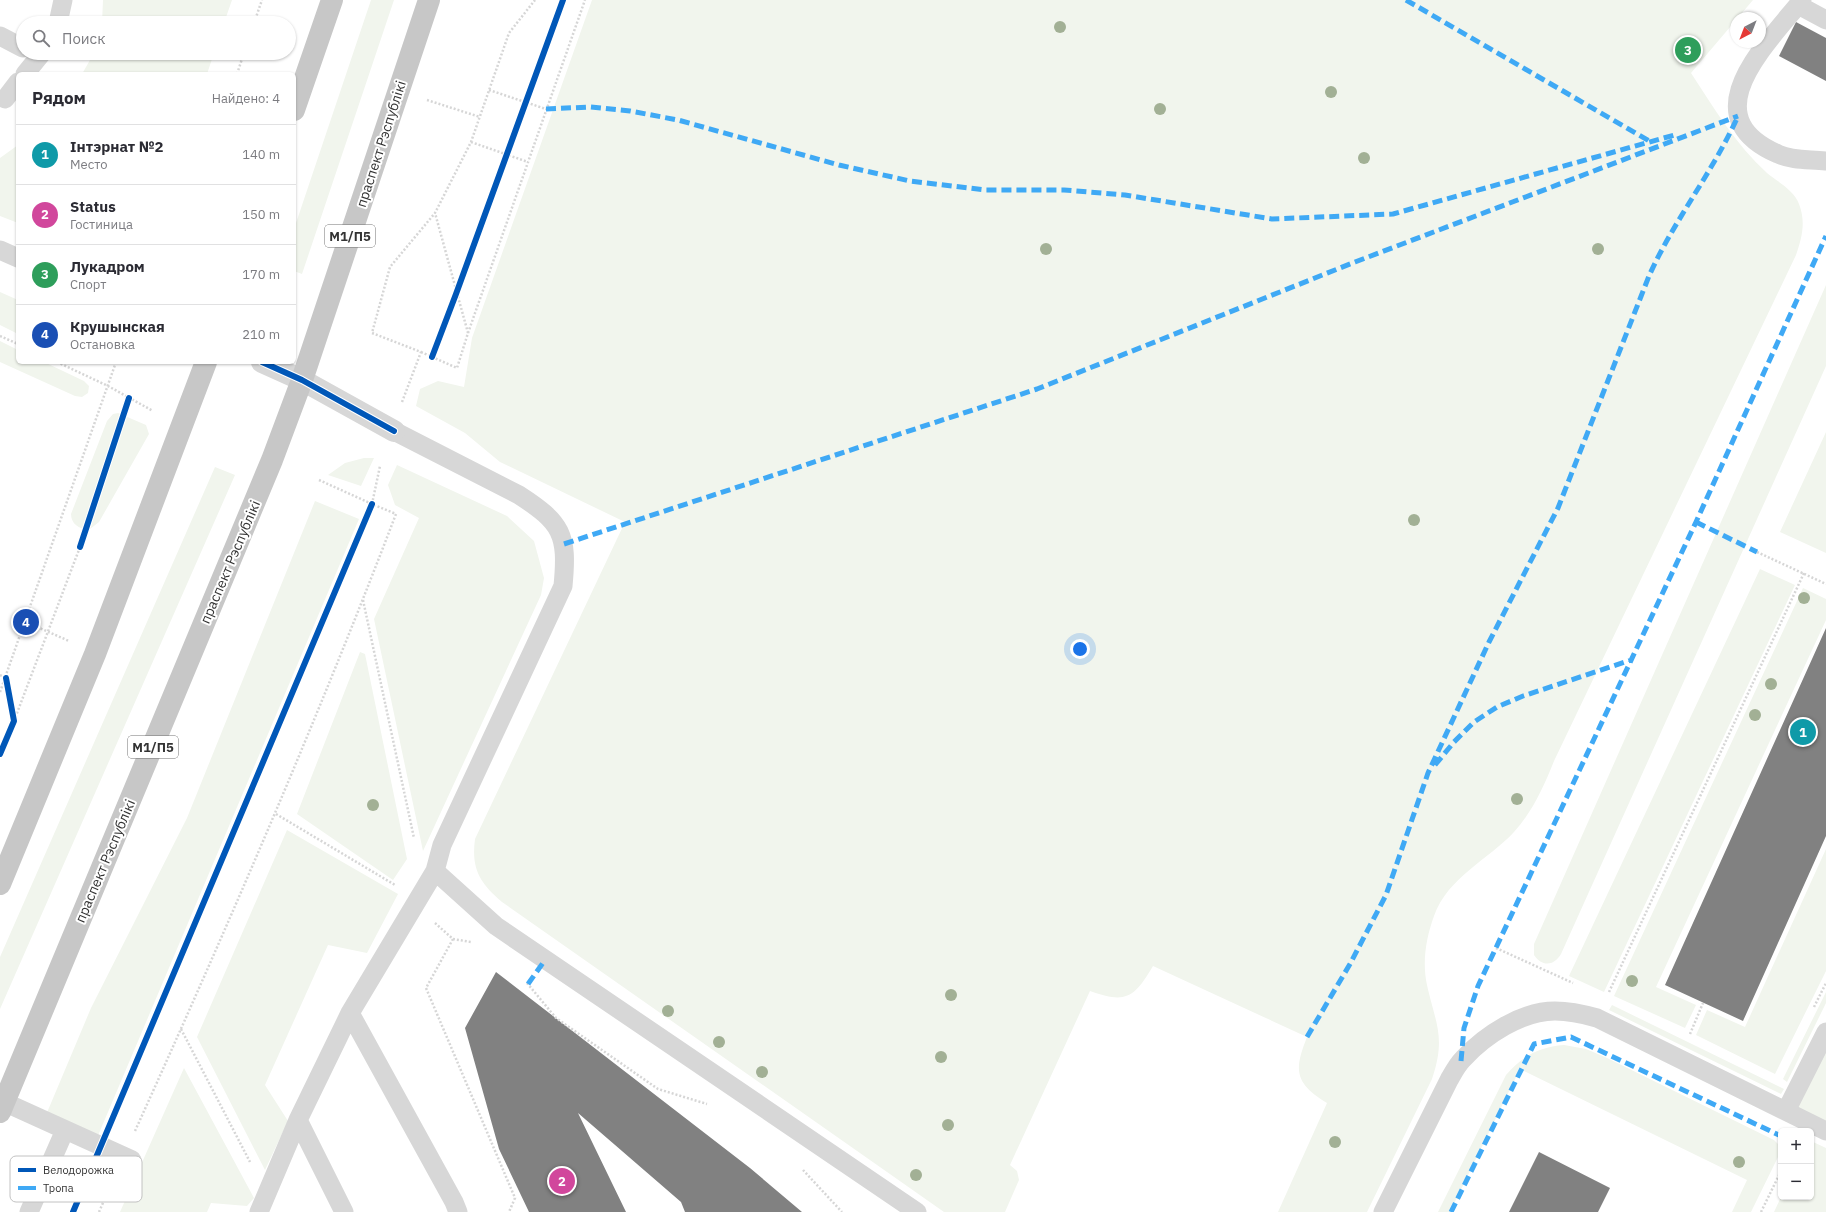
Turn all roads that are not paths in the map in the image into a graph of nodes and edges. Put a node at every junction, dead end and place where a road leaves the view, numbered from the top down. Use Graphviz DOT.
graph roads {
  1 [pos="332,0"];
  2 [pos="429,0"];
  3 [pos="61,1"];
  4 [pos="1800,3"];
  5 [pos="59,16"];
  6 [pos="1826,20"];
  7 [pos="0,36"];
  8 [pos="16,43"];
  9 [pos="31,60"];
  10 [pos="26,72"];
  11 [pos="16,84"];
  12 [pos="2,99"];
  13 [pos="296,104"];
  14 [pos="1826,161"];
  15 [pos="0,250"];
  16 [pos="16,257"];
  17 [pos="205,364"];
  18 [pos="266,364"];
  19 [pos="302,380"];
  20 [pos="394,431"];
  21 [pos="435,871"];
  22 [pos="0,884"];
  23 [pos="350,1013"];
  24 [pos="1826,1032"];
  25 [pos="2,1107"];
  26 [pos="1786,1111"];
  27 [pos="298,1120"];
  28 [pos="65,1130"];
  29 [pos="1826,1131"];
  30 [pos="54,1156"];
  31 [pos="123,1156"];
  32 [pos="33,1202"];
  33 [pos="29,1212"];
  34 [pos="259,1212"];
  35 [pos="344,1212"];
  36 [pos="458,1212"];
  37 [pos="917,1212"];
  38 [pos="1383,1212"];
  1 -- 13 [label="highway"];
  2 -- 19 [label="highway, праспект Рэспублікі / М1/П5"];
  3 -- 5 [label="lane"];
  4 -- 6 [label="lane"];
  4 -- 14 [label="lane"];
  7 -- 8 [label="lane"];
  9 -- 10 [label="lane"];
  11 -- 12 [label="lane"];
  15 -- 16 [label="lane"];
  17 -- 22 [label="highway"];
  18 -- 19 [label="street"];
  19 -- 20 [label="street"];
  19 -- 25 [label="highway, праспект Рэспублікі / М1/П5"];
  20 -- 21 [label="lane"];
  21 -- 23 [label="lane"];
  21 -- 37 [label="lane"];
  23 -- 27 [label="lane"];
  23 -- 36 [label="lane"];
  24 -- 26 [label="lane"];
  25 -- 28 [label="lane"];
  26 -- 29 [label="lane"];
  26 -- 38 [label="lane"];
  27 -- 34 [label="lane"];
  27 -- 35 [label="lane"];
  28 -- 30 [label="lane"];
  28 -- 31 [label="lane"];
  32 -- 33 [label="lane"];
}
